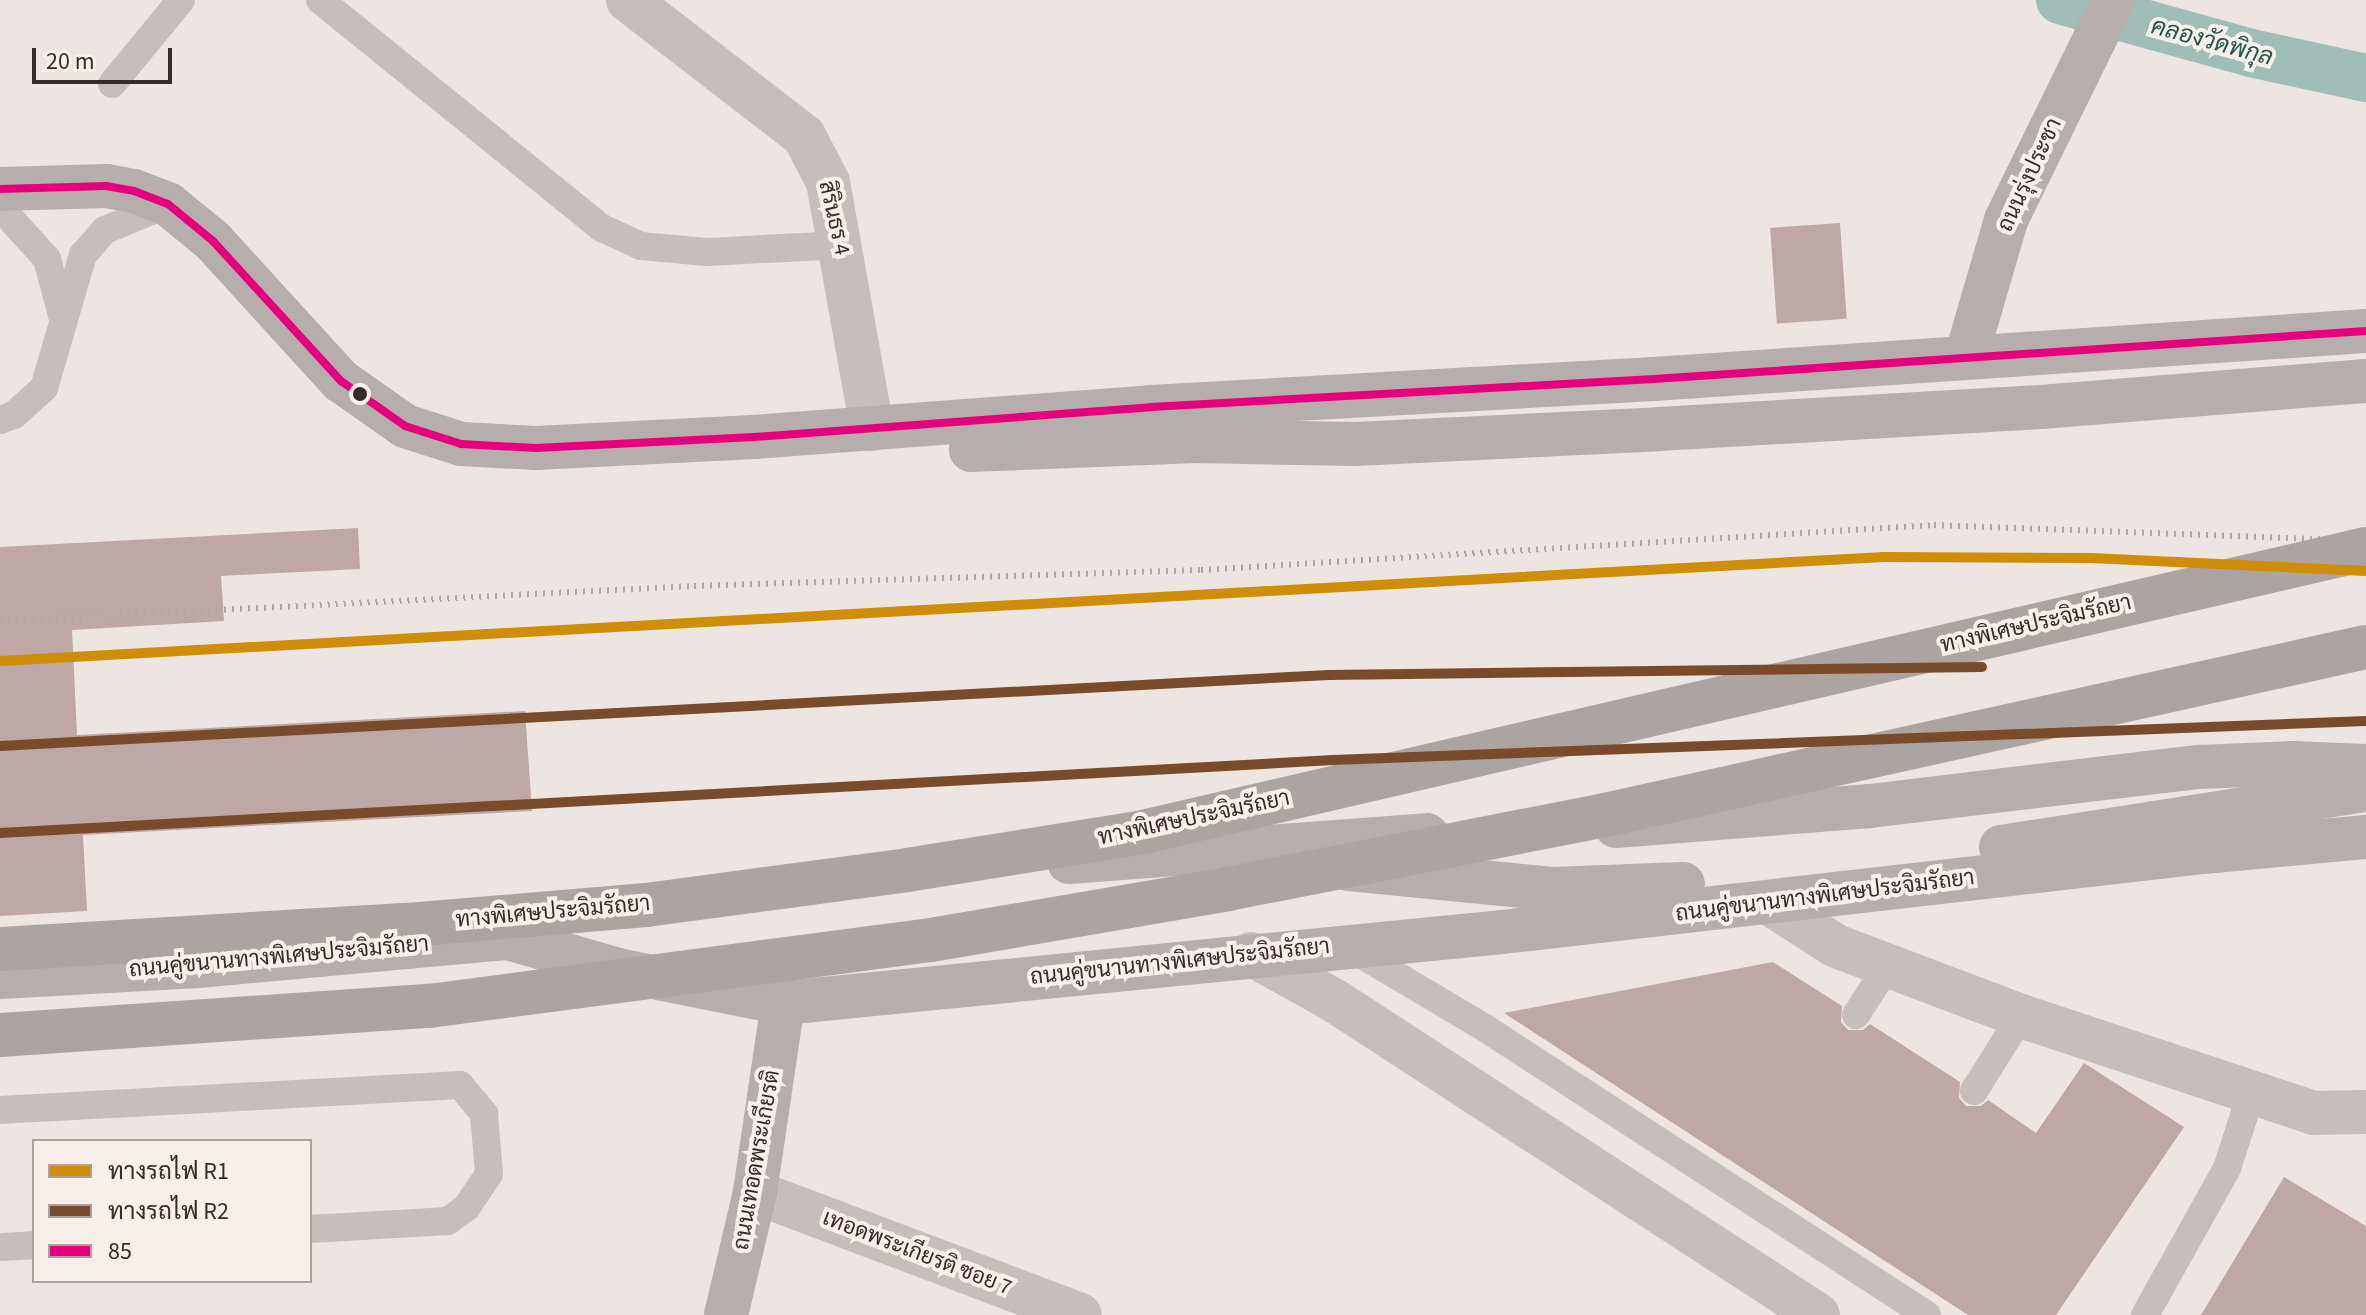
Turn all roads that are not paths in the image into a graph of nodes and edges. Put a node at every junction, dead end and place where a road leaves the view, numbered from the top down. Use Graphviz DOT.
graph roads {
  1 [pos="181,0"];
  2 [pos="320,0"];
  3 [pos="628,0"];
  4 [pos="2113,2"];
  5 [pos="112,84"];
  6 [pos="0,189"];
  7 [pos="168,204"];
  8 [pos="0,207"];
  9 [pos="841,245"];
  10 [pos="63,320"];
  11 [pos="2366,331"];
  12 [pos="1966,357"];
  13 [pos="2366,381"];
  14 [pos="0,420"];
  15 [pos="872,429"];
  16 [pos="754,437"];
  17 [pos="2366,549"];
  18 [pos="2366,647"];
  19 [pos="2366,766"];
  20 [pos="2366,790"];
  21 [pos="2366,837"];
  22 [pos="1222,848"];
  23 [pos="1857,869"];
  24 [pos="1769,903"];
  25 [pos="1502,932"];
  26 [pos="508,938"];
  27 [pos="1346,946"];
  28 [pos="0,949"];
  29 [pos="1251,954"];
  30 [pos="1888,965"];
  31 [pos="0,977"];
  32 [pos="783,1003"];
  33 [pos="1856,1015"];
  34 [pos="2021,1016"];
  35 [pos="0,1035"];
  36 [pos="1974,1091"];
  37 [pos="2251,1094"];
  38 [pos="0,1110"];
  39 [pos="2366,1112"];
  40 [pos="755,1192"];
  41 [pos="312,1229"];
  42 [pos="32,1245"];
  43 [pos="0,1247"];
  44 [pos="726,1315"];
  45 [pos="1080,1315"];
  46 [pos="1818,1315"];
  47 [pos="1927,1315"];
  48 [pos="2145,1315"];
  1 -- 5 [label="lane"];
  2 -- 9 [label="lane"];
  3 -- 9 [label="street, สิรินธร 4"];
  4 -- 12 [label="main road, ถนนรุ่งประชา"];
  6 -- 7 [label="main road"];
  7 -- 10 [label="lane"];
  7 -- 16 [label="main road"];
  8 -- 10 [label="lane"];
  9 -- 15 [label="street, สิรินธร 4"];
  10 -- 14 [label="lane"];
  11 -- 12 [label="main road"];
  12 -- 15 [label="main road"];
  13 -- 16 [label="main road"];
  15 -- 16 [label="main road"];
  17 -- 28 [label="highway, ทางพิเศษประจิมรัถยา, bridge"];
  18 -- 35 [label="highway, bridge"];
  19 -- 22 [label="main road"];
  20 -- 23 [label="main road"];
  21 -- 24 [label="main road, ถนนคู่ขนานทางพิเศษประจิมรัถยา"];
  22 -- 23 [label="main road"];
  22 -- 26 [label="main road"];
  23 -- 25 [label="main road"];
  24 -- 25 [label="main road, ถนนคู่ขนานทางพิเศษประจิมรัถยา"];
  24 -- 30 [label="street"];
  25 -- 27 [label="main road, ถนนคู่ขนานทางพิเศษประจิมรัถยา"];
  26 -- 31 [label="main road, ถนนคู่ขนานทางพิเศษประจิมรัถยา"];
  26 -- 32 [label="main road, ถนนคู่ขนานทางพิเศษประจิมรัถยา"];
  27 -- 29 [label="main road, ถนนคู่ขนานทางพิเศษประจิมรัถยา"];
  27 -- 47 [label="lane"];
  29 -- 32 [label="main road, ถนนคู่ขนานทางพิเศษประจิมรัถยา"];
  29 -- 46 [label="street"];
  30 -- 33 [label="lane"];
  30 -- 34 [label="street"];
  32 -- 40 [label="main road, ถนนเทอดพระเกียรติ"];
  34 -- 36 [label="lane"];
  34 -- 37 [label="street"];
  37 -- 39 [label="street"];
  37 -- 48 [label="lane"];
  38 -- 41 [label="lane"];
  40 -- 44 [label="main road, ถนนเทอดพระเกียรติ"];
  40 -- 45 [label="street, เทอดพระเกียรติ ซอย 7"];
  42 -- 43 [label="lane"];
}
